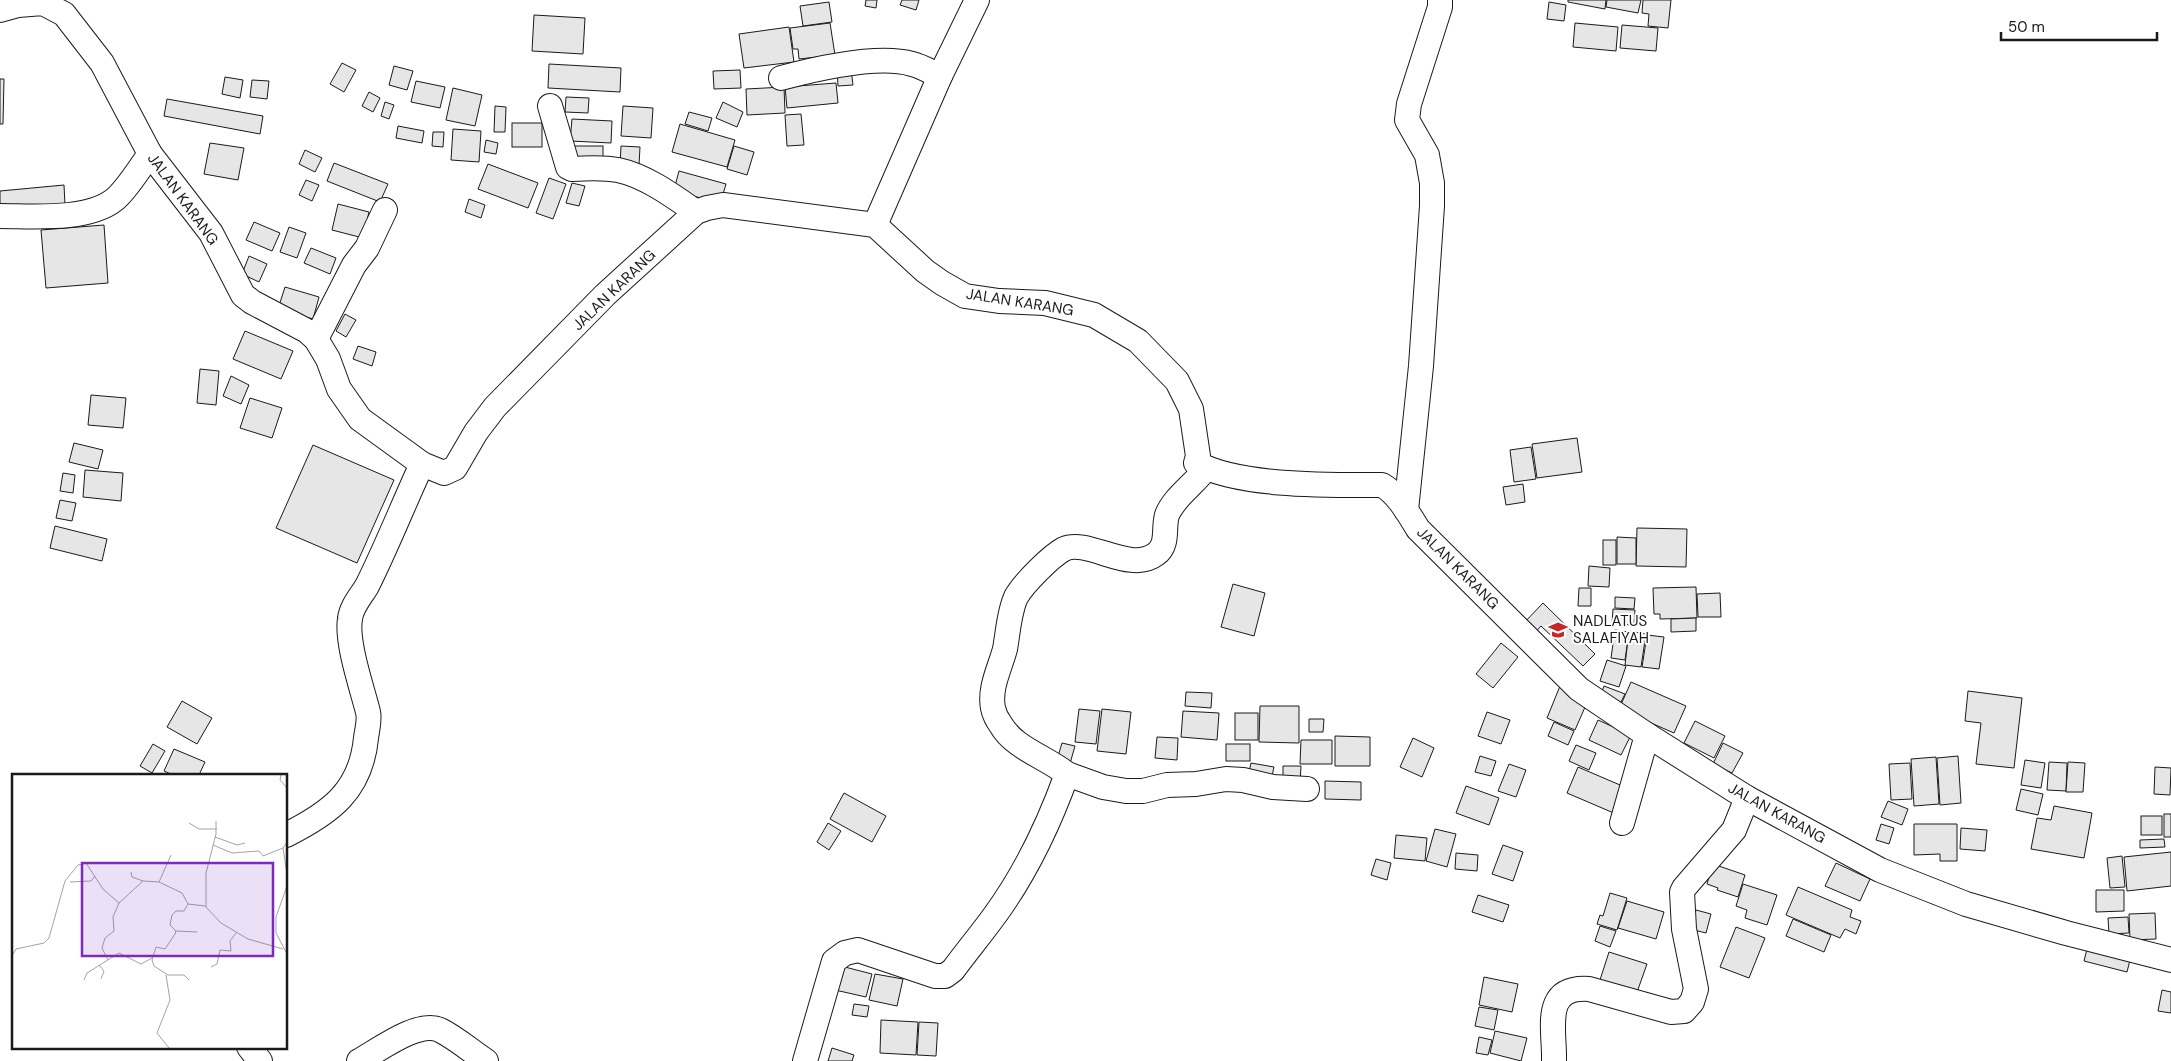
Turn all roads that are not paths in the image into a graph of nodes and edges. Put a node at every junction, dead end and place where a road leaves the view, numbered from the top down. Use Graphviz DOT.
graph roads {
  1 [pos="977,0"];
  2 [pos="1440,0"];
  3 [pos="0,10"];
  4 [pos="940,76"];
  5 [pos="781,78"];
  6 [pos="550,106"];
  7 [pos="150,154"];
  8 [pos="385,210"];
  9 [pos="696,212"];
  10 [pos="0,216"];
  11 [pos="875,226"];
  12 [pos="316,339"];
  13 [pos="422,464"];
  14 [pos="1206,468"];
  15 [pos="1406,510"];
  16 [pos="1647,735"];
  17 [pos="1067,774"];
  18 [pos="1307,789"];
  19 [pos="1747,798"];
  20 [pos="1622,823"];
  21 [pos="288,834"];
  22 [pos="2171,960"];
  23 [pos="251,1048"];
  24 [pos="260,1061"];
  25 [pos="359,1061"];
  26 [pos="486,1061"];
  27 [pos="805,1061"];
  28 [pos="1554,1061"];
  1 -- 4 [label="street"];
  2 -- 15 [label="street"];
  3 -- 7 [label="street, JALAN KARANG"];
  4 -- 5 [label="street"];
  4 -- 11 [label="street"];
  6 -- 9 [label="street"];
  7 -- 10 [label="street"];
  7 -- 12 [label="street, JALAN KARANG"];
  8 -- 12 [label="street"];
  9 -- 11 [label="street, JALAN KARANG"];
  9 -- 13 [label="street, JALAN KARANG"];
  11 -- 14 [label="street, JALAN KARANG"];
  12 -- 13 [label="street, JALAN KARANG"];
  13 -- 21 [label="street"];
  14 -- 15 [label="street, JALAN KARANG"];
  14 -- 17 [label="street"];
  15 -- 16 [label="street, JALAN KARANG"];
  16 -- 19 [label="street, JALAN KARANG"];
  16 -- 20 [label="street"];
  17 -- 18 [label="street"];
  17 -- 27 [label="street"];
  19 -- 22 [label="street, JALAN KARANG"];
  19 -- 28 [label="street"];
  23 -- 24 [label="street"];
  25 -- 26 [label="street"];
}
